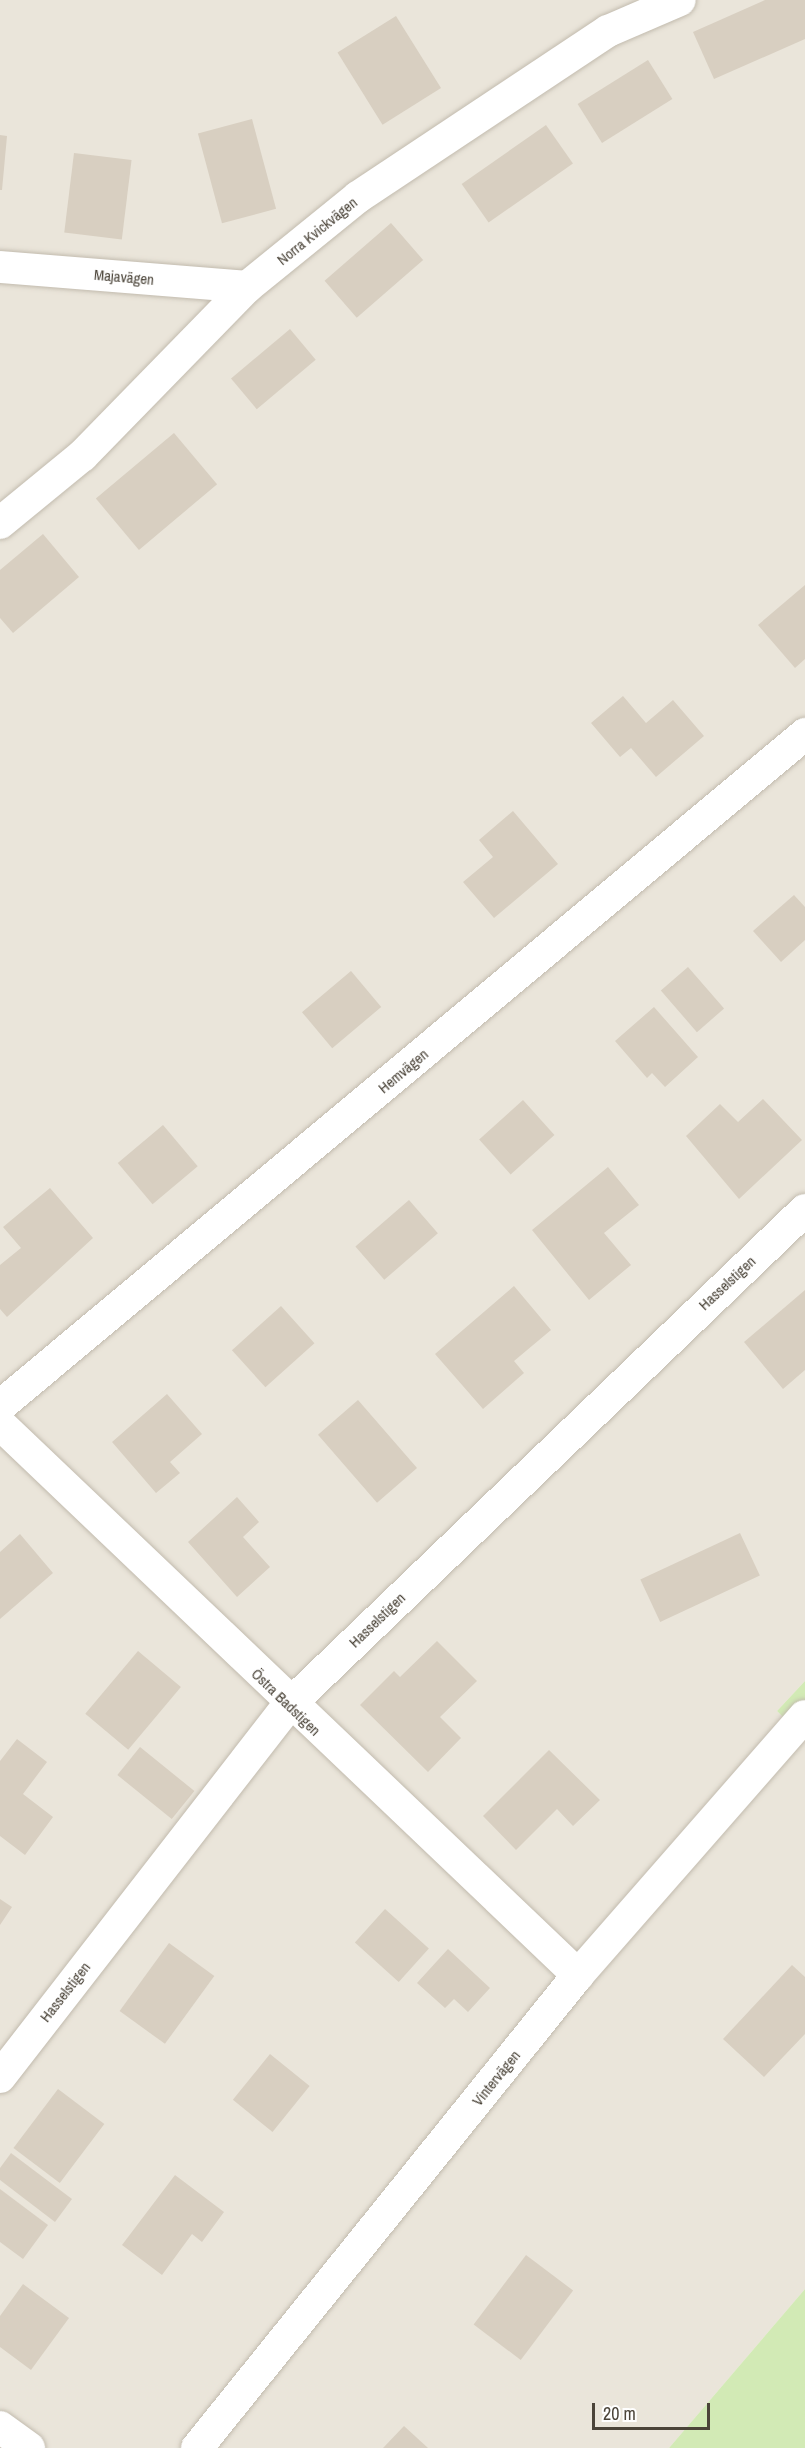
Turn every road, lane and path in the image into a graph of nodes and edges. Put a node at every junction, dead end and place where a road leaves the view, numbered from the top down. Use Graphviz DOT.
graph roads {
  1 [pos="680,0"];
  2 [pos="0,267"];
  3 [pos="248,287"];
  4 [pos="0,524"];
  5 [pos="805,735"];
  6 [pos="805,1210"];
  7 [pos="0,1406"];
  8 [pos="0,1424"];
  9 [pos="289,1705"];
  10 [pos="805,1716"];
  11 [pos="578,1975"];
  12 [pos="0,2077"];
  13 [pos="0,2427"];
  14 [pos="29,2448"];
  15 [pos="196,2448"];
  1 -- 3 [label="street, Norra Kvickvägen"];
  2 -- 3 [label="street, Majavägen"];
  3 -- 4 [label="street, Norra Kvickvägen"];
  5 -- 7 [label="street, Hemvägen"];
  6 -- 9 [label="street, Hasselstigen"];
  8 -- 9 [label="street, Östra Badstigen"];
  9 -- 11 [label="street, Östra Badstigen"];
  9 -- 12 [label="street, Hasselstigen"];
  10 -- 11 [label="street, Vintervägen"];
  11 -- 15 [label="street, Vintervägen"];
  13 -- 14 [label="street"];
}
